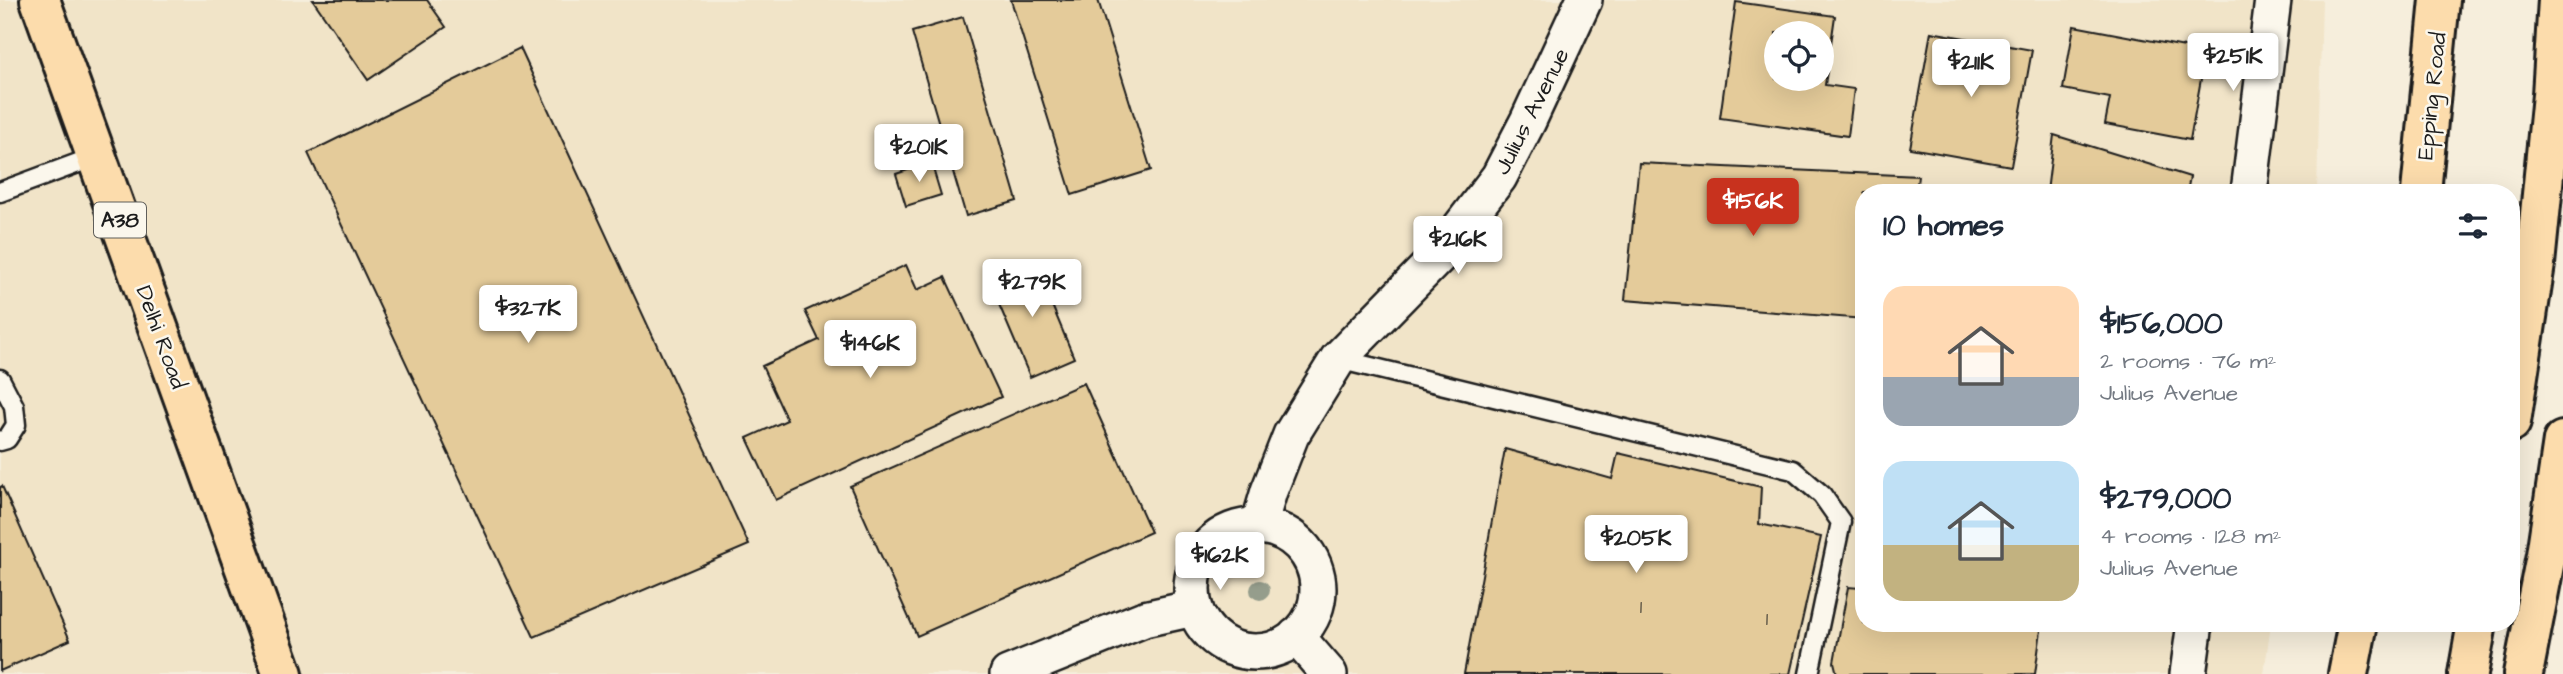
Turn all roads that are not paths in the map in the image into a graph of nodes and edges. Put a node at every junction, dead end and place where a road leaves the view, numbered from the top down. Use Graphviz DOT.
graph roads {
  1 [pos="40,0"];
  2 [pos="1584,0"];
  3 [pos="2273,0"];
  4 [pos="2440,0"];
  5 [pos="2558,0"];
  6 [pos="97,156"];
  7 [pos="2250,184"];
  8 [pos="2422,184"];
  9 [pos="0,192"];
  10 [pos="1338,359"];
  11 [pos="2520,363"];
  12 [pos="0,379"];
  13 [pos="2563,441"];
  14 [pos="0,442"];
  15 [pos="1259,525"];
  16 [pos="1194,608"];
  17 [pos="2194,632"];
  18 [pos="2356,632"];
  19 [pos="2475,632"];
  20 [pos="1296,636"];
  21 [pos="1246,663"];
  22 [pos="283,674"];
  23 [pos="1008,674"];
  24 [pos="1329,674"];
  25 [pos="1809,674"];
  26 [pos="2189,674"];
  27 [pos="2348,674"];
  28 [pos="2468,674"];
  29 [pos="2522,674"];
  1 -- 6 [label="main road, Delhi Road / A38"];
  2 -- 10 [label="street, Julius Avenue"];
  3 -- 7 [label="street"];
  4 -- 8 [label="main road, Epping Road"];
  5 -- 11 [label="main road"];
  6 -- 9 [label="lane"];
  6 -- 22 [label="main road, Delhi Road / A38"];
  10 -- 15 [label="street, Julius Avenue"];
  10 -- 25 [label="lane"];
  12 -- 14 [label="lane"];
  13 -- 29 [label="main road"];
  15 -- 16 [label="street"];
  15 -- 20 [label="street"];
  16 -- 21 [label="street"];
  16 -- 23 [label="street"];
  17 -- 26 [label="street"];
  18 -- 27 [label="main road"];
  19 -- 28 [label="main road"];
  20 -- 21 [label="street"];
  20 -- 24 [label="street"];
}
